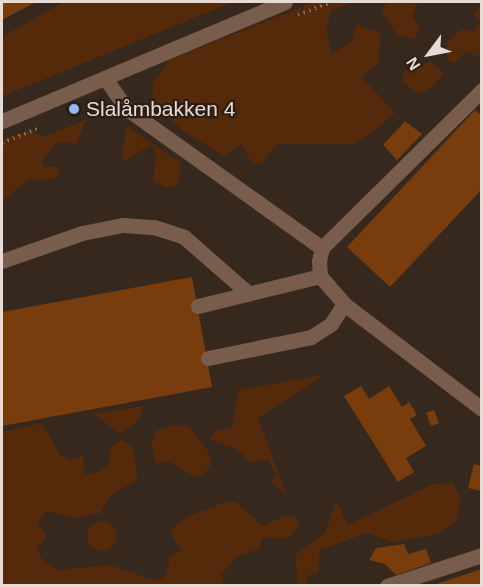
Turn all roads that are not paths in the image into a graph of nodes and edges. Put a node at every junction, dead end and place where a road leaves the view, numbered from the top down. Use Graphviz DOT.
graph roads {
  1 [pos="285,2"];
  2 [pos="105,78"];
  3 [pos="482,90"];
  4 [pos="2,121"];
  5 [pos="322,248"];
  6 [pos="2,261"];
  7 [pos="320,276"];
  8 [pos="249,294"];
  9 [pos="344,304"];
  10 [pos="198,306"];
  11 [pos="208,358"];
  12 [pos="482,409"];
  13 [pos="482,555"];
  14 [pos="387,585"];
  1 -- 2 [label="street"];
  2 -- 4 [label="street"];
  2 -- 5 [label="street"];
  3 -- 5 [label="street"];
  5 -- 7 [label="street"];
  6 -- 8 [label="street"];
  7 -- 8 [label="street"];
  7 -- 9 [label="street"];
  8 -- 10 [label="street"];
  9 -- 11 [label="street"];
  9 -- 12 [label="street"];
  13 -- 14 [label="street"];
}
